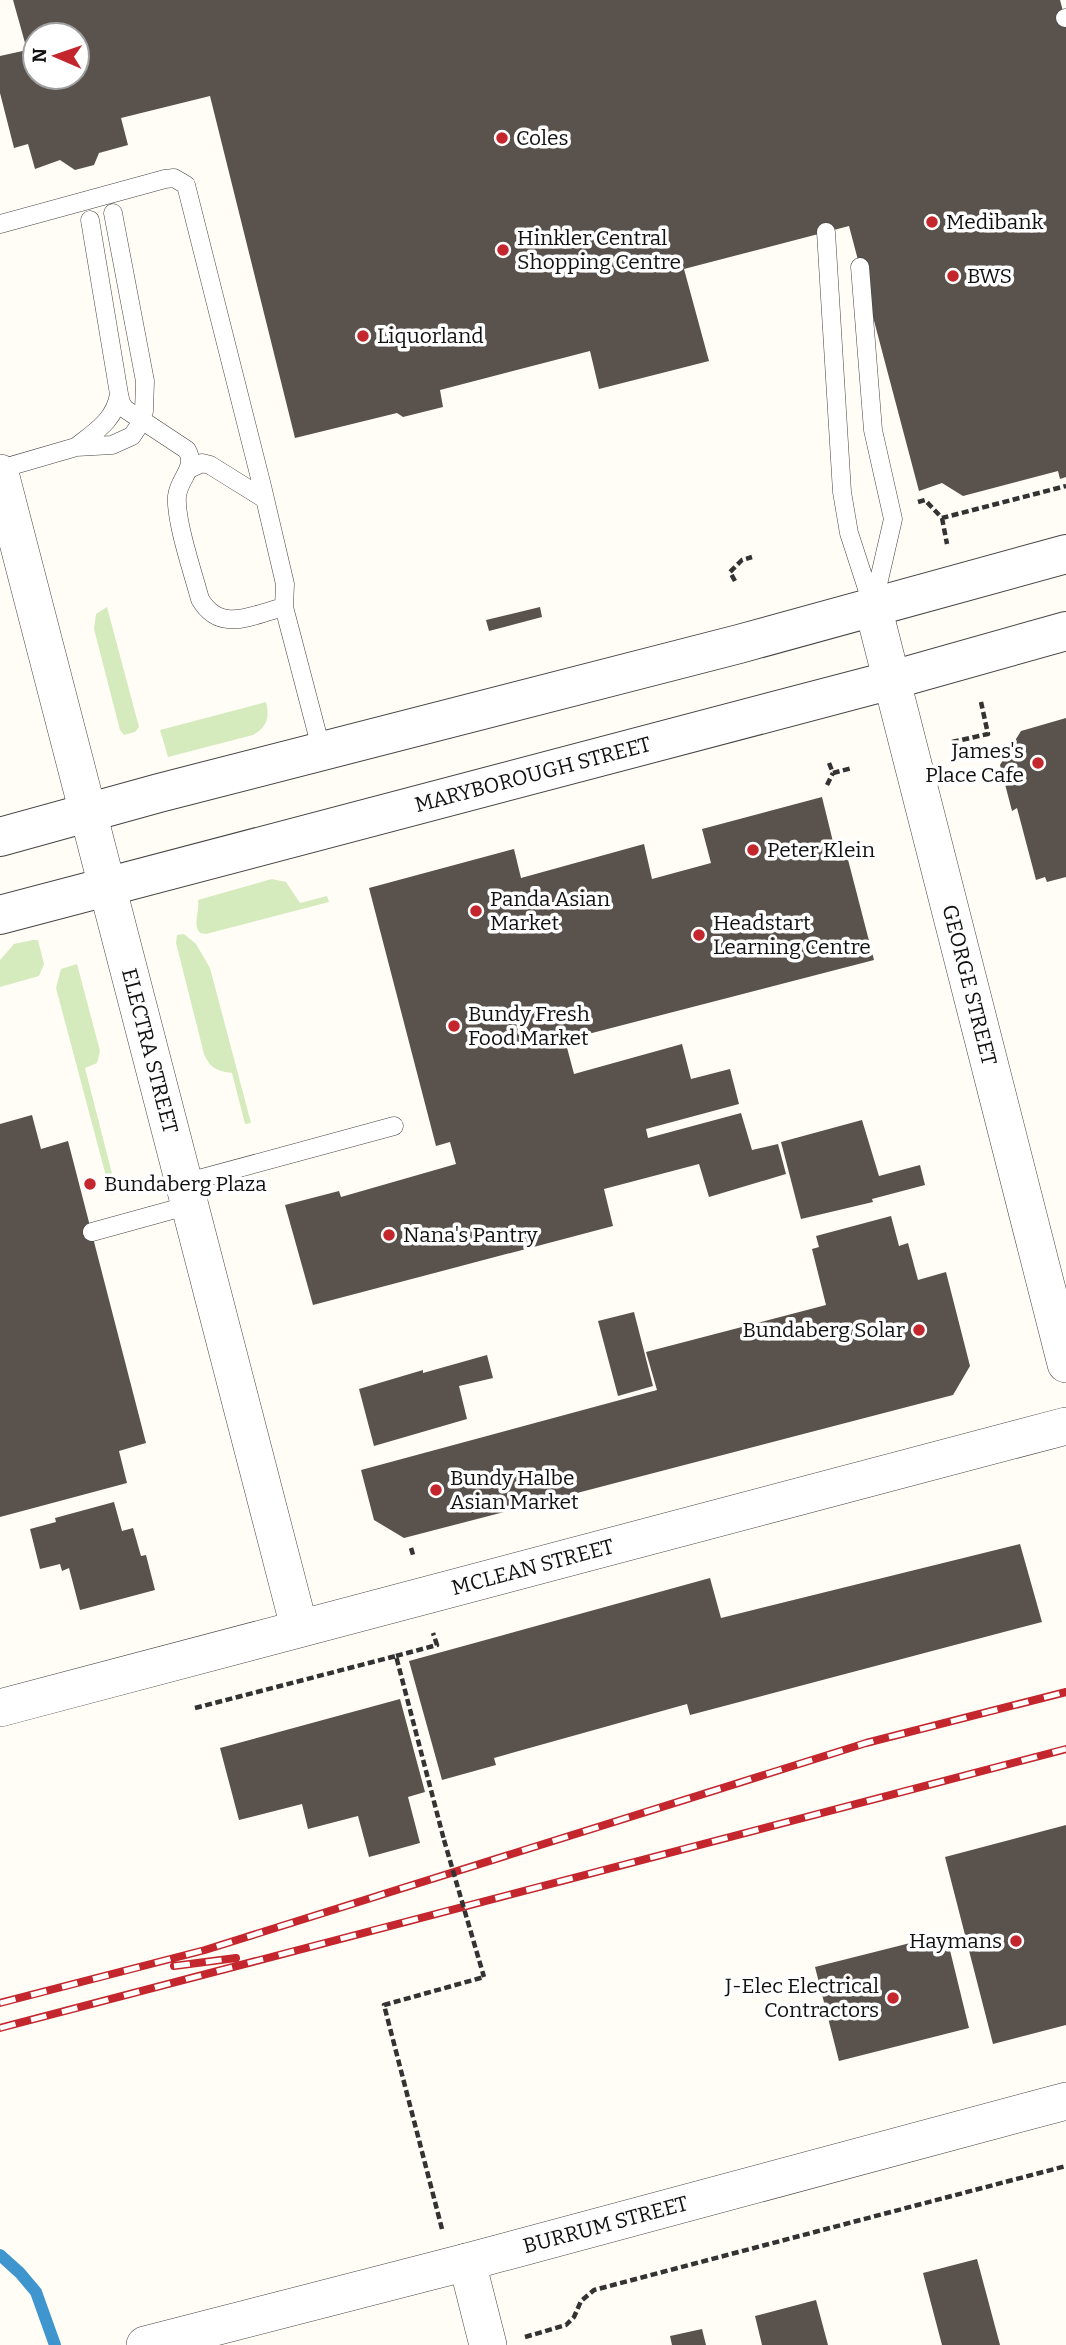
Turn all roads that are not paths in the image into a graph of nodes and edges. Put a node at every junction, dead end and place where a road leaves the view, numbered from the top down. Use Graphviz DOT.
graph roads {
  1 [pos="113,213"];
  2 [pos="90,220"];
  3 [pos="0,224"];
  4 [pos="826,232"];
  5 [pos="860,267"];
  6 [pos="119,394"];
  7 [pos="141,420"];
  8 [pos="76,447"];
  9 [pos="189,469"];
  10 [pos="0,471"];
  11 [pos="263,498"];
  12 [pos="1066,554"];
  13 [pos="284,607"];
  14 [pos="873,607"];
  15 [pos="1066,631"];
  16 [pos="892,680"];
  17 [pos="322,752"];
  18 [pos="88,812"];
  19 [pos="0,837"];
  20 [pos="108,887"];
  21 [pos="0,915"];
  22 [pos="394,1126"];
  23 [pos="187,1194"];
  24 [pos="92,1232"];
  25 [pos="1066,1364"];
  26 [pos="1066,1426"];
  27 [pos="299,1627"];
  28 [pos="0,1708"];
  29 [pos="1066,2101"];
  30 [pos="459,2264"];
  31 [pos="504,2342"];
  32 [pos="145,2345"];
  1 -- 7 [label="lane"];
  2 -- 6 [label="lane"];
  3 -- 11 [label="lane"];
  4 -- 14 [label="lane"];
  5 -- 14 [label="lane"];
  6 -- 7 [label="lane"];
  6 -- 8 [label="lane"];
  7 -- 8 [label="lane"];
  7 -- 9 [label="lane"];
  8 -- 10 [label="lane"];
  9 -- 11 [label="lane"];
  9 -- 13 [label="lane"];
  10 -- 18 [label="street, ELECTRA STREET"];
  11 -- 13 [label="lane"];
  12 -- 14 [label="street"];
  13 -- 17 [label="lane"];
  14 -- 16 [label="street, GEORGE STREET"];
  14 -- 17 [label="street"];
  15 -- 16 [label="street, MARYBOROUGH STREET"];
  16 -- 20 [label="street, MARYBOROUGH STREET"];
  16 -- 25 [label="street, GEORGE STREET"];
  17 -- 18 [label="street"];
  18 -- 19 [label="street"];
  18 -- 20 [label="street, ELECTRA STREET"];
  20 -- 21 [label="street, MARYBOROUGH STREET"];
  20 -- 23 [label="street, ELECTRA STREET"];
  22 -- 23 [label="lane"];
  23 -- 24 [label="lane"];
  23 -- 27 [label="street, ELECTRA STREET"];
  26 -- 27 [label="street, MCLEAN STREET"];
  27 -- 28 [label="street, MCLEAN STREET"];
  29 -- 30 [label="street, BURRUM STREET"];
  30 -- 31 [label="street"];
  30 -- 32 [label="street, BURRUM STREET"];
}
